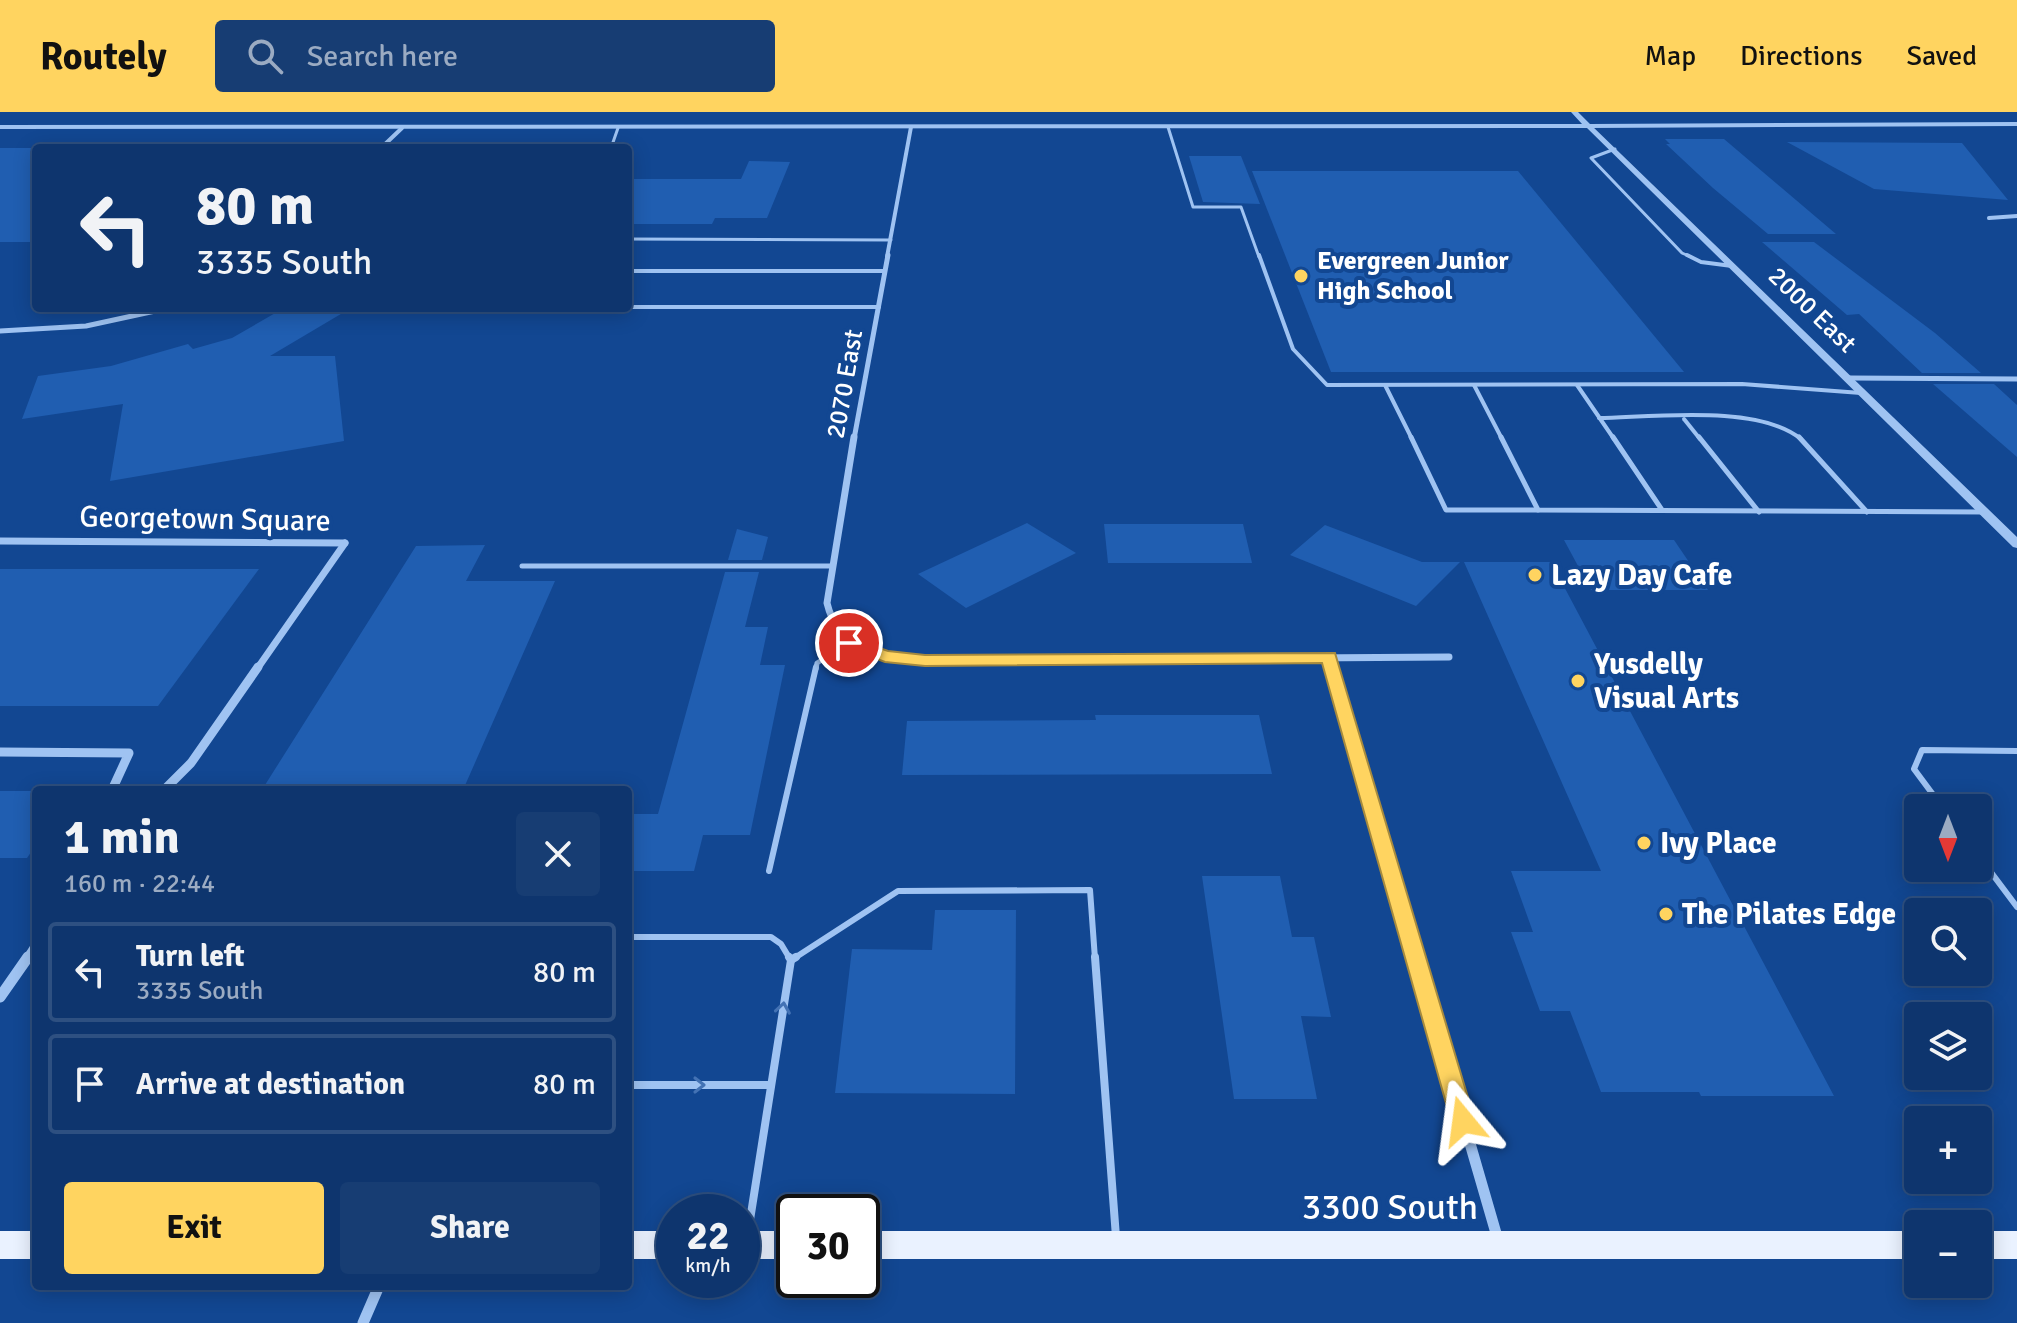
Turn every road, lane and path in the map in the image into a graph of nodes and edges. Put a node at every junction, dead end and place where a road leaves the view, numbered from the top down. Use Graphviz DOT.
graph roads {
  1 [pos="1574,112"];
  2 [pos="2017,124"];
  3 [pos="1589,126"];
  4 [pos="0,127"];
  5 [pos="911,127"];
  6 [pos="1168,127"];
  7 [pos="402,128"];
  8 [pos="618,128"];
  9 [pos="385,144"];
  10 [pos="612,144"];
  11 [pos="1615,149"];
  12 [pos="2017,216"];
  13 [pos="1989,218"];
  14 [pos="632,239"];
  15 [pos="891,240"];
  16 [pos="1736,267"];
  17 [pos="632,271"];
  18 [pos="885,271"];
  19 [pos="632,307"];
  20 [pos="879,307"];
  21 [pos="156,312"];
  22 [pos="0,331"];
  23 [pos="1850,378"];
  24 [pos="2017,379"];
  25 [pos="1385,385"];
  26 [pos="1474,385"];
  27 [pos="1577,385"];
  28 [pos="1865,393"];
  29 [pos="1599,418"];
  30 [pos="1684,419"];
  31 [pos="1538,510"];
  32 [pos="1662,510"];
  33 [pos="1759,512"];
  34 [pos="1867,512"];
  35 [pos="1986,512"];
  36 [pos="0,541"];
  37 [pos="2017,544"];
  38 [pos="522,566"];
  39 [pos="831,566"];
  40 [pos="849,643"];
  41 [pos="1329,657"];
  42 [pos="1449,657"];
  43 [pos="2017,751"];
  44 [pos="0,752"];
  45 [pos="114,786"];
  46 [pos="168,786"];
  47 [pos="1933,794"];
  48 [pos="769,871"];
  49 [pos="1992,874"];
  50 [pos="2017,907"];
  51 [pos="632,937"];
  52 [pos="32,951"];
  53 [pos="791,960"];
  54 [pos="0,997"];
  55 [pos="632,1085"];
  56 [pos="770,1085"];
  57 [pos="752,1194"];
  58 [pos="0,1245"];
  59 [pos="32,1245"];
  60 [pos="632,1245"];
  61 [pos="656,1245"];
  62 [pos="880,1245"];
  63 [pos="1117,1245"];
  64 [pos="1499,1245"];
  65 [pos="1904,1245"];
  66 [pos="1992,1245"];
  67 [pos="2017,1245"];
  68 [pos="377,1290"];
  69 [pos="363,1323"];
  1 -- 3 [label="street, 2000 East"];
  2 -- 3 [label="street"];
  3 -- 6 [label="street"];
  3 -- 11 [label="street, 2000 East"];
  4 -- 7 [label="street"];
  5 -- 6 [label="street"];
  5 -- 8 [label="street"];
  5 -- 15 [label="street, 2070 East"];
  6 -- 25 [label="lane"];
  7 -- 8 [label="street"];
  7 -- 9 [label="street"];
  8 -- 10 [label="lane"];
  11 -- 16 [label="street, 2000 East"];
  11 -- 16 [label="lane"];
  12 -- 13 [label="street"];
  14 -- 15 [label="lane"];
  15 -- 18 [label="street, 2070 East"];
  16 -- 23 [label="street, 2000 East"];
  17 -- 18 [label="lane"];
  18 -- 20 [label="street, 2070 East"];
  19 -- 20 [label="lane"];
  20 -- 39 [label="street, 2070 East"];
  21 -- 22 [label="street"];
  23 -- 24 [label="street"];
  23 -- 28 [label="street, 2000 East"];
  25 -- 26 [label="lane"];
  25 -- 31 [label="lane"];
  26 -- 27 [label="lane"];
  26 -- 31 [label="lane"];
  27 -- 28 [label="lane"];
  27 -- 29 [label="lane"];
  28 -- 35 [label="street, 2000 East"];
  29 -- 30 [label="lane"];
  29 -- 32 [label="lane"];
  30 -- 33 [label="lane"];
  30 -- 34 [label="lane"];
  31 -- 32 [label="lane"];
  32 -- 33 [label="lane"];
  33 -- 34 [label="lane"];
  34 -- 35 [label="lane"];
  35 -- 37 [label="street, 2000 East"];
  36 -- 46 [label="street, Georgetown Square"];
  38 -- 39 [label="lane"];
  39 -- 40 [label="street, 2070 East"];
  40 -- 41 [label="street"];
  40 -- 48 [label="lane"];
  41 -- 42 [label="street"];
  41 -- 64 [label="street"];
  43 -- 47 [label="lane"];
  44 -- 45 [label="street"];
  49 -- 50 [label="lane"];
  51 -- 53 [label="lane"];
  52 -- 54 [label="street"];
  56 -- 53 [label="lane, one-way"];
  53 -- 63 [label="lane"];
  55 -- 56 [label="lane, one-way"];
  56 -- 57 [label="lane"];
  58 -- 59 [label="main road"];
  60 -- 61 [label="main road"];
  62 -- 63 [label="main road, 3300 South"];
  63 -- 64 [label="main road, 3300 South"];
  64 -- 65 [label="main road, 3300 South"];
  66 -- 67 [label="main road"];
  68 -- 69 [label="street"];
}
